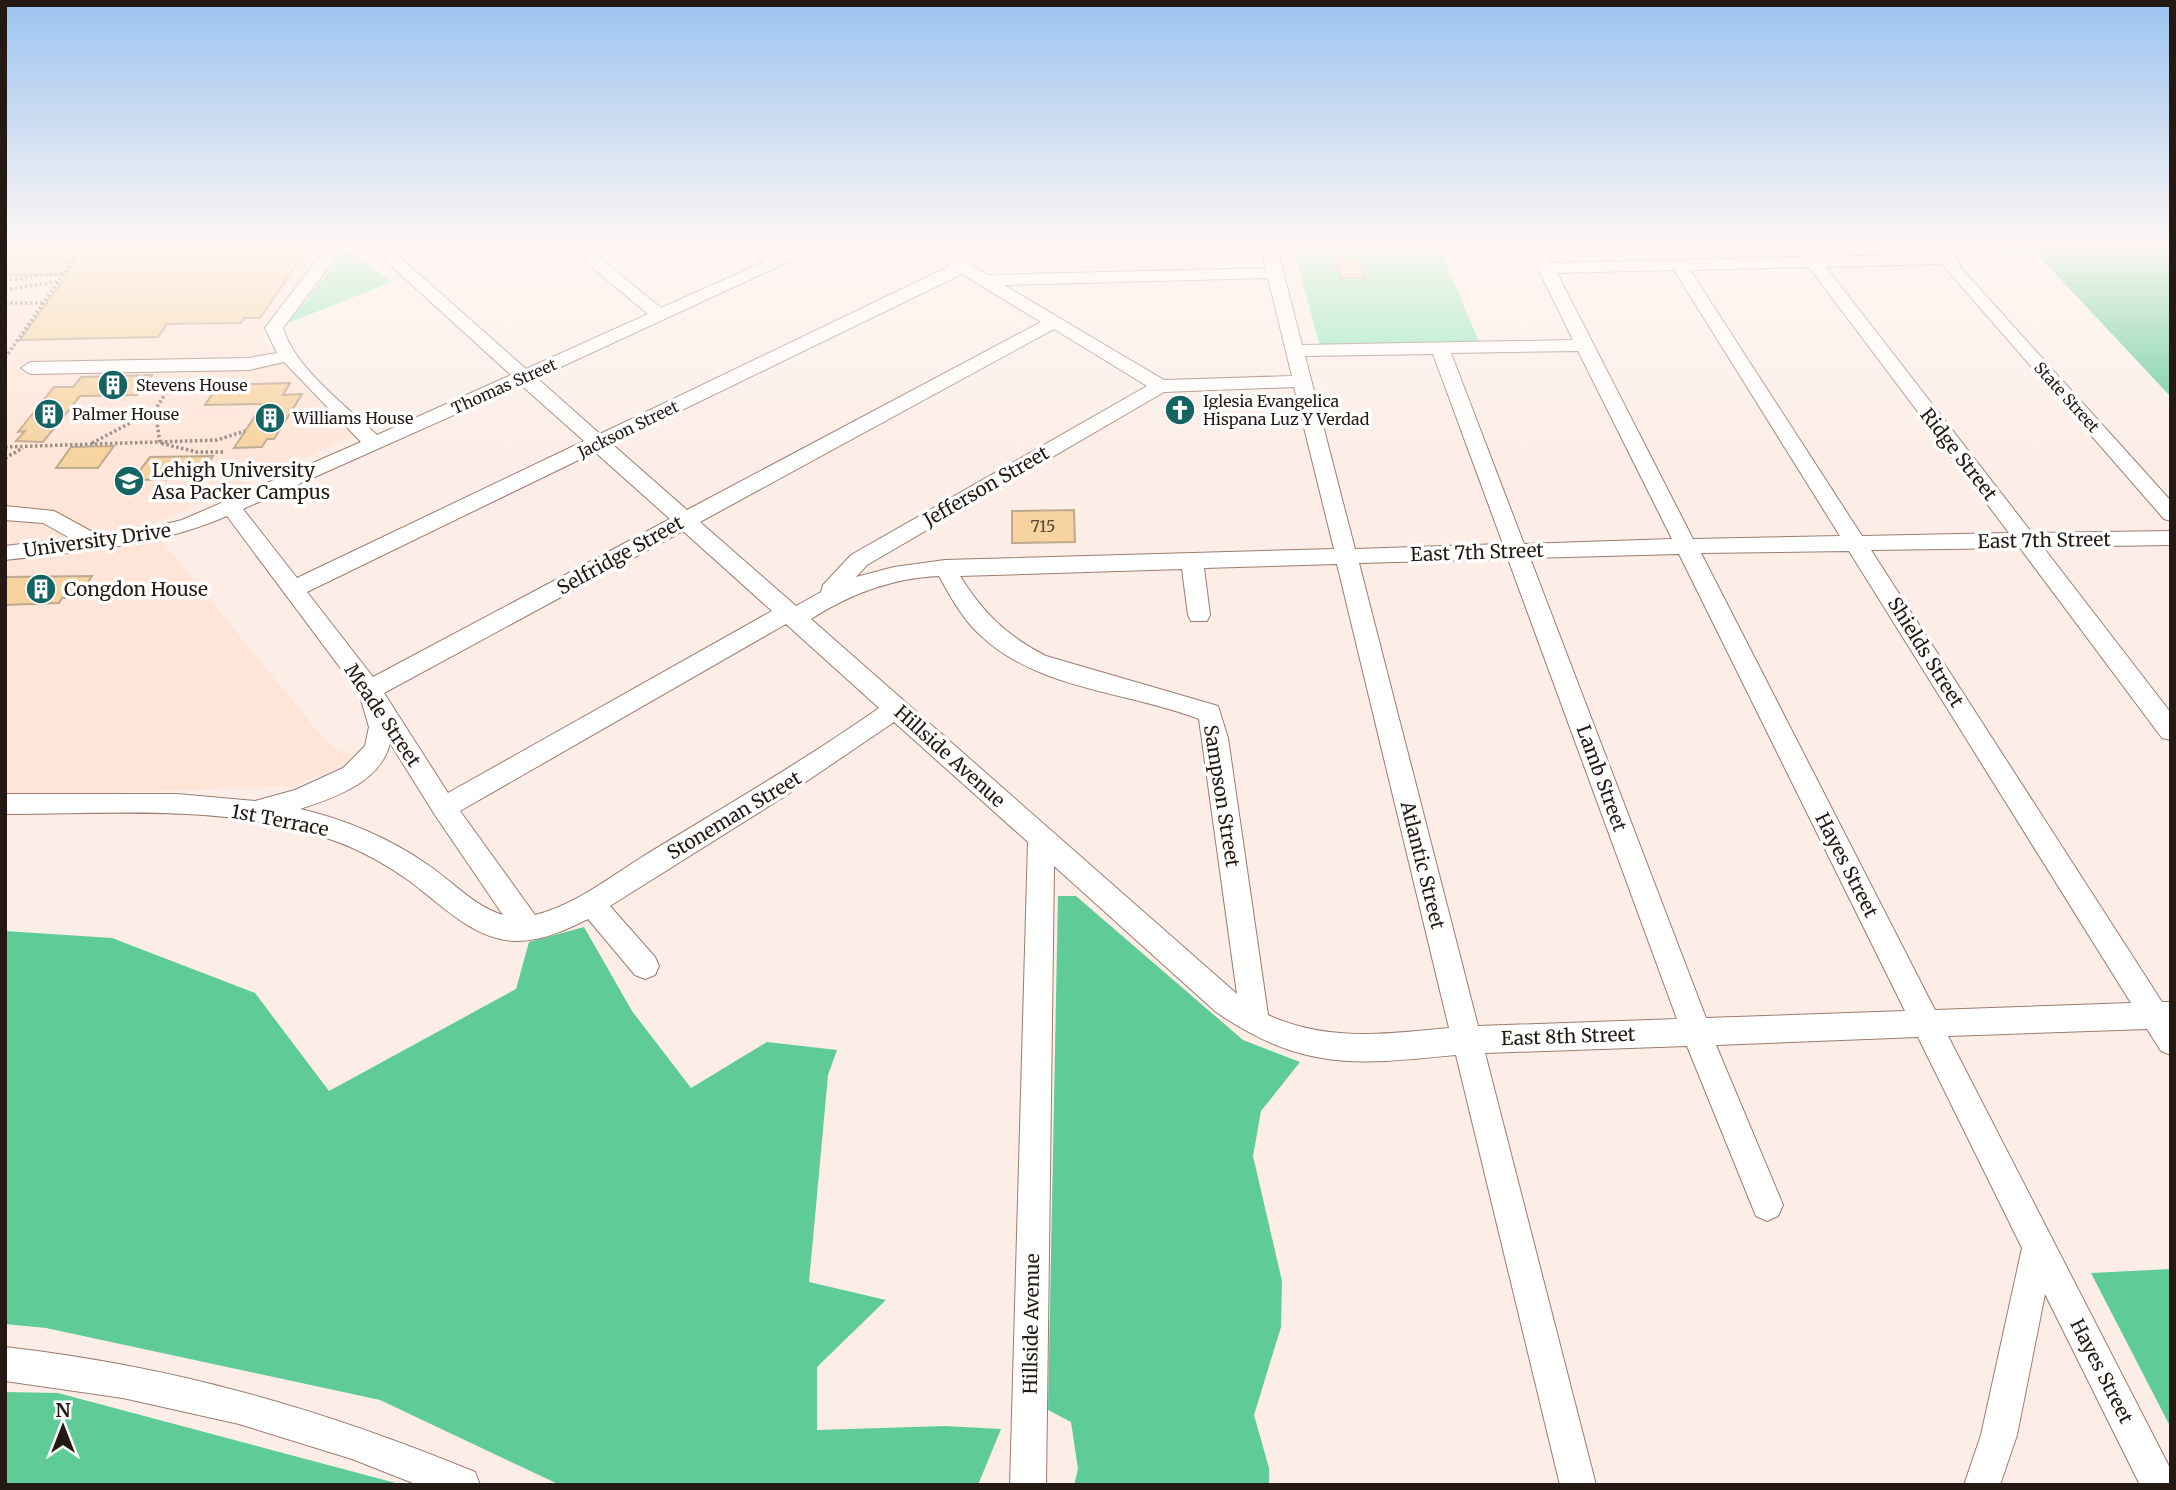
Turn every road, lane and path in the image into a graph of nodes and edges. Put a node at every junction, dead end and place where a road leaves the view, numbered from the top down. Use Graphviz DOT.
graph roads {
  1 [pos="36,314"];
  2 [pos="285,314"];
  3 [pos="453,314"];
  4 [pos="662,314"];
  5 [pos="866,314"];
  6 [pos="1037,314"];
  7 [pos="1285,314"];
  8 [pos="1569,314"];
  9 [pos="1710,314"];
  10 [pos="1851,314"];
  11 [pos="1997,314"];
  12 [pos="659,315"];
  13 [pos="1052,323"];
  14 [pos="1585,345"];
  15 [pos="1440,348"];
  16 [pos="1295,351"];
  17 [pos="287,356"];
  18 [pos="5,358"];
  19 [pos="184,365"];
  20 [pos="30,368"];
  21 [pos="525,377"];
  22 [pos="1302,381"];
  23 [pos="1160,386"];
  24 [pos="155,410"];
  25 [pos="245,431"];
  26 [pos="91,443"];
  27 [pos="160,443"];
  28 [pos="599,443"];
  29 [pos="374,444"];
  30 [pos="5,447"];
  31 [pos="25,447"];
  32 [pos="225,452"];
  33 [pos="5,458"];
  34 [pos="231,507"];
  35 [pos="5,513"];
  36 [pos="2171,514"];
  37 [pos="684,519"];
  38 [pos="188,524"];
  39 [pos="2171,538"];
  40 [pos="2026,541"];
  41 [pos="96,543"];
  42 [pos="1857,544"];
  43 [pos="1686,546"];
  44 [pos="1517,551"];
  45 [pos="5,553"];
  46 [pos="1346,556"];
  47 [pos="1192,561"];
  48 [pos="945,568"];
  49 [pos="292,590"];
  50 [pos="824,599"];
  51 [pos="792,615"];
  52 [pos="1199,615"];
  53 [pos="370,690"];
  54 [pos="896,708"];
  55 [pos="2171,731"];
  56 [pos="5,804"];
  57 [pos="444,808"];
  58 [pos="250,811"];
  59 [pos="1041,836"];
  60 [pos="579,909"];
  61 [pos="528,929"];
  62 [pos="645,966"];
  63 [pos="2163,1016"];
  64 [pos="1255,1023"];
  65 [pos="1927,1023"];
  66 [pos="1696,1031"];
  67 [pos="1467,1040"];
  68 [pos="2171,1041"];
  69 [pos="1767,1205"];
  70 [pos="2039,1246"];
  71 [pos="5,1364"];
  72 [pos="462,1485"];
  73 [pos="1028,1485"];
  74 [pos="1578,1485"];
  75 [pos="1982,1485"];
  76 [pos="2160,1485"];
  1 -- 18 [label="path"];
  2 -- 17 [label="street"];
  3 -- 21 [label="street, Hillside Avenue"];
  4 -- 12 [label="street, Thomas Street"];
  5 -- 28 [label="street, Jackson Street"];
  6 -- 13 [label="street"];
  7 -- 16 [label="street, Atlantic Street"];
  8 -- 14 [label="street, Hayes Street"];
  9 -- 42 [label="street, Shields Street"];
  10 -- 40 [label="street, Ridge Street"];
  11 -- 36 [label="street, State Street"];
  12 -- 21 [label="street, Thomas Street"];
  13 -- 23 [label="street"];
  13 -- 37 [label="street, Selfridge Street"];
  14 -- 15 [label="street"];
  14 -- 43 [label="street, Hayes Street"];
  15 -- 16 [label="street"];
  15 -- 44 [label="street, Lamb Street"];
  16 -- 22 [label="street, Atlantic Street"];
  17 -- 19 [label="street"];
  17 -- 29 [label="street"];
  19 -- 20 [label="street"];
  19 -- 24 [label="path"];
  21 -- 28 [label="street, Hillside Avenue"];
  21 -- 29 [label="street, Thomas Street"];
  22 -- 23 [label="street"];
  22 -- 46 [label="street, Atlantic Street"];
  23 -- 50 [label="street, Jefferson Street"];
  24 -- 26 [label="path"];
  24 -- 27 [label="path"];
  25 -- 27 [label="path"];
  26 -- 27 [label="path"];
  26 -- 31 [label="path"];
  27 -- 32 [label="path"];
  28 -- 37 [label="street, Hillside Avenue"];
  28 -- 49 [label="street, Jackson Street"];
  29 -- 34 [label="street, Thomas Street"];
  30 -- 31 [label="path"];
  31 -- 33 [label="path"];
  34 -- 38 [label="street, Thomas Street"];
  34 -- 49 [label="street, Meade Street"];
  35 -- 41 [label="street"];
  37 -- 51 [label="street, Hillside Avenue"];
  37 -- 53 [label="street, Selfridge Street"];
  38 -- 41 [label="street, University Drive"];
  39 -- 40 [label="street, East 7th Street"];
  40 -- 42 [label="street, East 7th Street"];
  40 -- 55 [label="street, Ridge Street"];
  41 -- 45 [label="street, University Drive"];
  42 -- 43 [label="street, East 7th Street"];
  42 -- 63 [label="street, Shields Street"];
  43 -- 44 [label="street, East 7th Street"];
  43 -- 65 [label="street, Hayes Street"];
  44 -- 46 [label="street, East 7th Street"];
  44 -- 66 [label="street, Lamb Street"];
  46 -- 47 [label="street, East 7th Street"];
  46 -- 67 [label="street, Atlantic Street"];
  47 -- 48 [label="street, East 7th Street"];
  47 -- 52 [label="street"];
  48 -- 50 [label="street, East 7th Street"];
  48 -- 64 [label="street, Sampson Street"];
  49 -- 53 [label="street, Meade Street"];
  50 -- 51 [label="street, East 7th Street"];
  51 -- 54 [label="street, Hillside Avenue"];
  51 -- 57 [label="street"];
  53 -- 57 [label="street, Meade Street"];
  53 -- 58 [label="street"];
  54 -- 59 [label="street, Hillside Avenue"];
  54 -- 60 [label="street, Stoneman Street"];
  56 -- 58 [label="street, 1st Terrace"];
  57 -- 61 [label="street, Meade Street"];
  58 -- 61 [label="street, 1st Terrace"];
  59 -- 64 [label="street, East 8th Street"];
  59 -- 73 [label="street, Hillside Avenue"];
  60 -- 61 [label="street, 1st Terrace"];
  60 -- 62 [label="street"];
  63 -- 65 [label="street, East 8th Street"];
  63 -- 68 [label="street, Shields Street"];
  64 -- 67 [label="street, East 8th Street"];
  65 -- 66 [label="street, East 8th Street"];
  65 -- 70 [label="street, Hayes Street"];
  66 -- 67 [label="street, East 8th Street"];
  66 -- 69 [label="street, Lamb Street"];
  67 -- 74 [label="street, Atlantic Street"];
  70 -- 75 [label="street"];
  70 -- 76 [label="street, Hayes Street"];
  71 -- 72 [label="street"];
}
